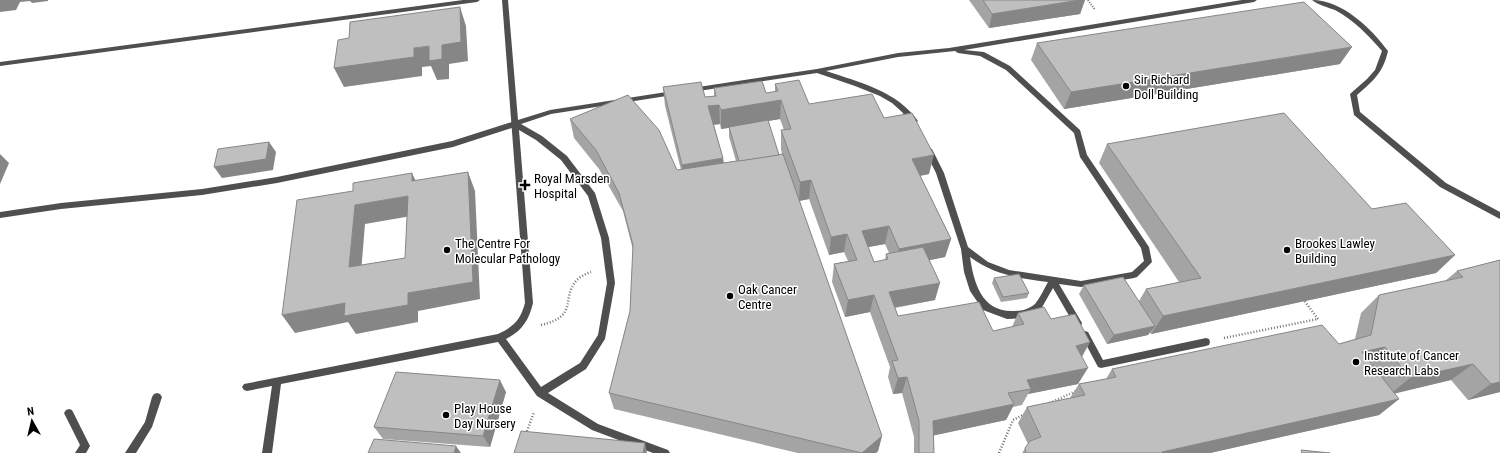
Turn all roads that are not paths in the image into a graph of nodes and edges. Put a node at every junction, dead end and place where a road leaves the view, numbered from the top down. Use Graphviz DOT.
graph roads {
  1 [pos="477,0"];
  2 [pos="505,0"];
  3 [pos="1254,0"];
  4 [pos="1315,0"];
  5 [pos="949,50"];
  6 [pos="0,64"];
  7 [pos="817,71"];
  8 [pos="515,124"];
  9 [pos="917,127"];
  10 [pos="926,147"];
  11 [pos="0,215"];
  12 [pos="1500,216"];
  13 [pos="965,249"];
  14 [pos="1053,280"];
  15 [pos="500,338"];
  16 [pos="1206,342"];
  17 [pos="277,381"];
  18 [pos="247,387"];
  19 [pos="540,393"];
  20 [pos="157,397"];
  21 [pos="69,413"];
  22 [pos="80,453"];
  23 [pos="130,453"];
  24 [pos="267,453"];
  25 [pos="665,453"];
  1 -- 6 [label="street"];
  2 -- 8 [label="street"];
  3 -- 5 [label="street"];
  4 -- 12 [label="street"];
  5 -- 7 [label="street"];
  5 -- 14 [label="street"];
  7 -- 8 [label="street"];
  7 -- 9 [label="street"];
  8 -- 11 [label="street"];
  8 -- 15 [label="street"];
  8 -- 19 [label="street"];
  10 -- 13 [label="street"];
  13 -- 14 [label="street"];
  13 -- 14 [label="street"];
  14 -- 16 [label="street"];
  15 -- 17 [label="street"];
  15 -- 19 [label="street"];
  17 -- 18 [label="street"];
  17 -- 24 [label="street"];
  19 -- 25 [label="street"];
  20 -- 23 [label="street"];
  21 -- 22 [label="street"];
}
